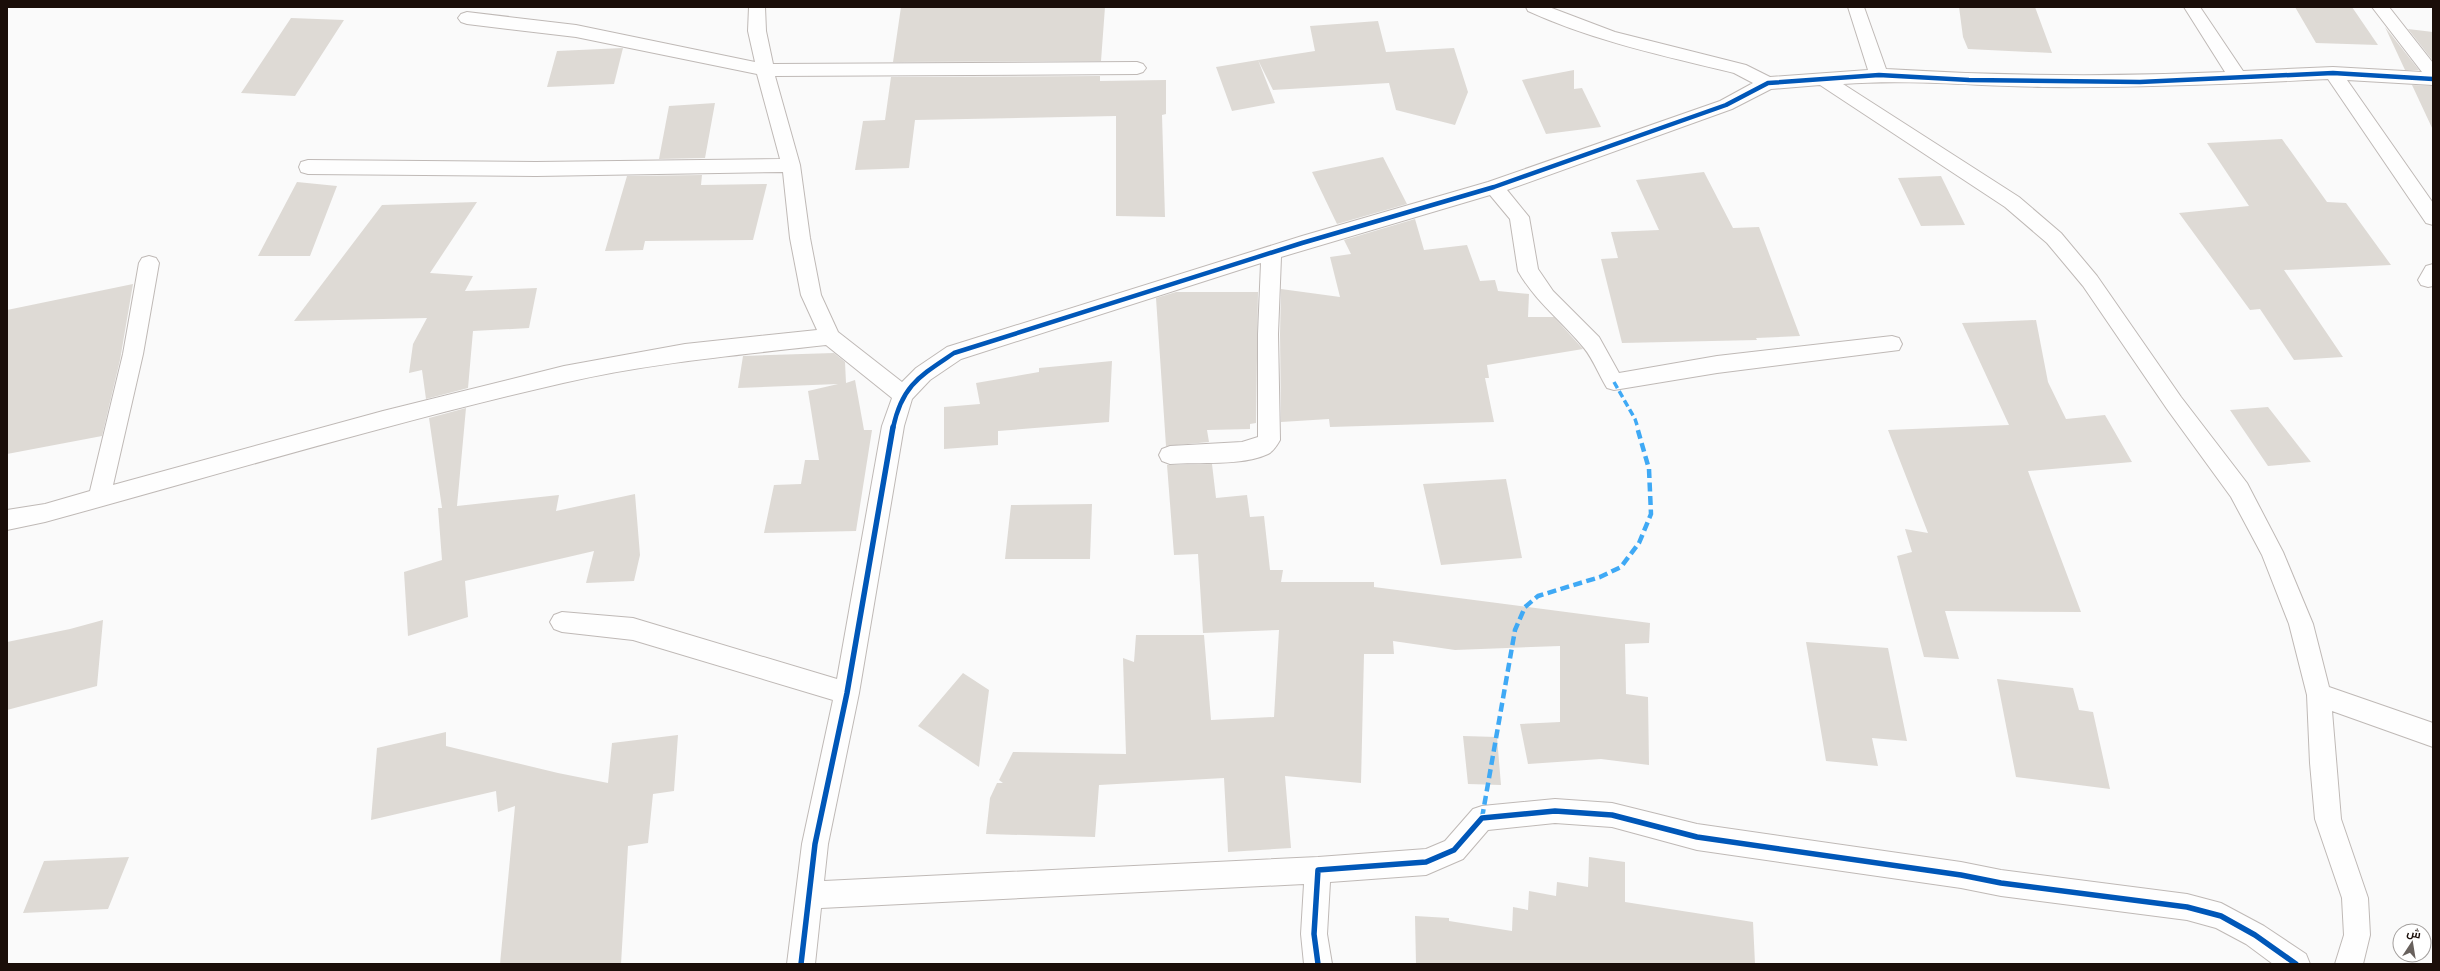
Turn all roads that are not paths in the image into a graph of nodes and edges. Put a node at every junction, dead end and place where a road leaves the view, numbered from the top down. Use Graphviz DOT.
graph roads {
  1 [pos="758,7"];
  2 [pos="1534,7"];
  3 [pos="1856,7"];
  4 [pos="2192,7"];
  5 [pos="2380,7"];
  6 [pos="467,18"];
  7 [pos="1137,68"];
  8 [pos="765,70"];
  9 [pos="2333,73"];
  10 [pos="1879,75"];
  11 [pos="2433,75"];
  12 [pos="1822,78"];
  13 [pos="2238,78"];
  14 [pos="2433,79"];
  15 [pos="1768,83"];
  16 [pos="791,165"];
  17 [pos="308,166"];
  18 [pos="1494,188"];
  19 [pos="2433,218"];
  20 [pos="1271,254"];
  21 [pos="149,263"];
  22 [pos="830,337"];
  23 [pos="1892,344"];
  24 [pos="903,395"];
  25 [pos="1170,455"];
  26 [pos="99,498"];
  27 [pos="7,520"];
  28 [pos="562,622"];
  29 [pos="847,693"];
  30 [pos="2319,695"];
  31 [pos="2433,735"];
  32 [pos="1318,870"];
  33 [pos="809,895"];
  34 [pos="801,964"];
  35 [pos="1318,964"];
  36 [pos="2296,964"];
  37 [pos="2349,964"];
  1 -- 8 [label="street"];
  2 -- 15 [label="street"];
  3 -- 10 [label="street"];
  4 -- 13 [label="street"];
  5 -- 11 [label="street"];
  6 -- 8 [label="street"];
  7 -- 8 [label="street"];
  8 -- 16 [label="street"];
  9 -- 13 [label="street"];
  9 -- 14 [label="street"];
  9 -- 19 [label="street"];
  10 -- 12 [label="street"];
  10 -- 13 [label="street"];
  12 -- 15 [label="street"];
  12 -- 30 [label="street"];
  15 -- 18 [label="street"];
  16 -- 17 [label="street"];
  16 -- 22 [label="street"];
  18 -- 20 [label="street"];
  18 -- 23 [label="street"];
  20 -- 24 [label="street"];
  20 -- 25 [label="street"];
  21 -- 26 [label="street"];
  22 -- 24 [label="street"];
  22 -- 26 [label="street"];
  24 -- 29 [label="street"];
  26 -- 27 [label="street"];
  28 -- 29 [label="street"];
  29 -- 33 [label="street"];
  30 -- 31 [label="street"];
  30 -- 37 [label="street"];
  32 -- 33 [label="street"];
  32 -- 35 [label="street"];
  32 -- 36 [label="street"];
  33 -- 34 [label="street"];
}
